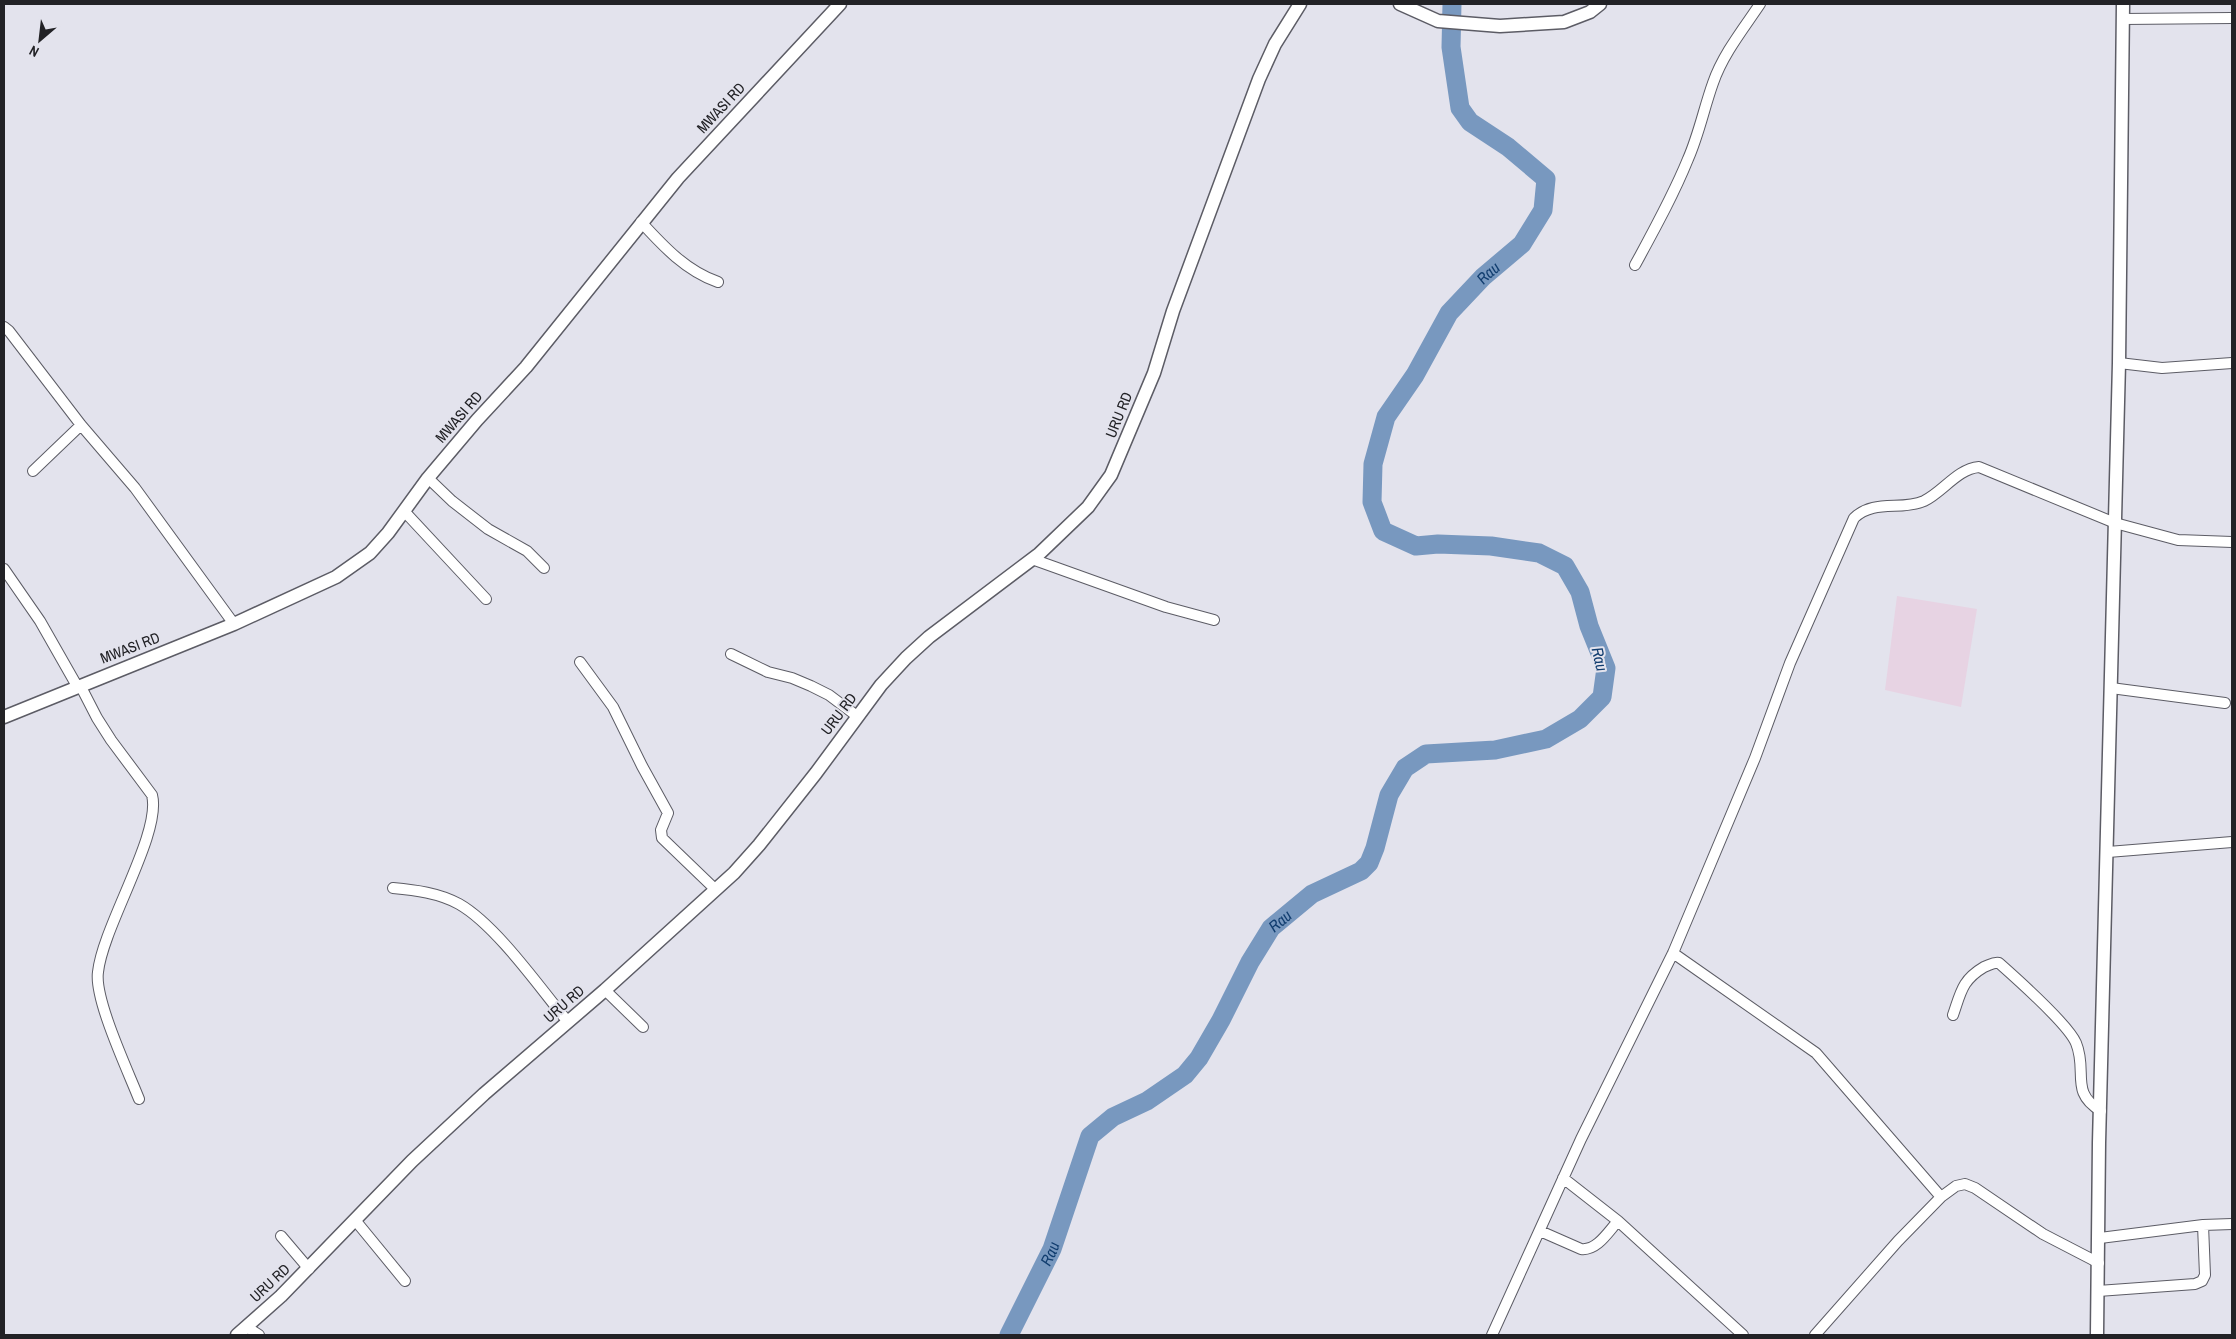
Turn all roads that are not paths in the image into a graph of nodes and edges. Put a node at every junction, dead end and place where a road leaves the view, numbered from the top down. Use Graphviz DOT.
graph roads {
  1 [pos="840,4"];
  2 [pos="1300,4"];
  3 [pos="1400,4"];
  4 [pos="1600,4"];
  5 [pos="1760,4"];
  6 [pos="2123,4"];
  7 [pos="2232,18"];
  8 [pos="2122,19"];
  9 [pos="641,222"];
  10 [pos="1635,265"];
  11 [pos="718,282"];
  12 [pos="4,327"];
  13 [pos="2119,363"];
  14 [pos="2232,363"];
  15 [pos="81,425"];
  16 [pos="33,471"];
  17 [pos="428,478"];
  18 [pos="404,511"];
  19 [pos="2115,523"];
  20 [pos="2232,542"];
  21 [pos="1032,559"];
  22 [pos="544,568"];
  23 [pos="4,569"];
  24 [pos="486,599"];
  25 [pos="1214,620"];
  26 [pos="234,624"];
  27 [pos="730,654"];
  28 [pos="580,662"];
  29 [pos="78,685"];
  30 [pos="2111,688"];
  31 [pos="2226,703"];
  32 [pos="857,716"];
  33 [pos="4,717"];
  34 [pos="2232,842"];
  35 [pos="2108,852"];
  36 [pos="393,888"];
  37 [pos="716,890"];
  38 [pos="1673,954"];
  39 [pos="605,990"];
  40 [pos="1953,1015"];
  41 [pos="568,1022"];
  42 [pos="643,1027"];
  43 [pos="139,1099"];
  44 [pos="2101,1111"];
  45 [pos="1563,1178"];
  46 [pos="1941,1197"];
  47 [pos="355,1220"];
  48 [pos="1618,1221"];
  49 [pos="2232,1224"];
  50 [pos="2204,1225"];
  51 [pos="1540,1231"];
  52 [pos="281,1236"];
  53 [pos="2100,1238"];
  54 [pos="2098,1263"];
  55 [pos="309,1269"];
  56 [pos="404,1281"];
  57 [pos="2098,1291"];
  58 [pos="242,1331"];
  59 [pos="258,1335"];
  60 [pos="1492,1335"];
  61 [pos="1743,1335"];
  62 [pos="1815,1335"];
  63 [pos="2097,1335"];
  1 -- 9 [label="street, MWASI RD"];
  2 -- 21 [label="street, URU RD"];
  3 -- 4 [label="street"];
  5 -- 10 [label="street"];
  6 -- 8 [label="street"];
  7 -- 8 [label="street"];
  8 -- 13 [label="street"];
  9 -- 11 [label="street"];
  9 -- 17 [label="street, MWASI RD"];
  12 -- 15 [label="street"];
  13 -- 14 [label="street"];
  13 -- 19 [label="street"];
  15 -- 16 [label="street"];
  15 -- 26 [label="street"];
  17 -- 18 [label="street, MWASI RD"];
  17 -- 22 [label="street"];
  18 -- 24 [label="street"];
  18 -- 26 [label="street, MWASI RD"];
  19 -- 20 [label="street"];
  19 -- 30 [label="street"];
  19 -- 38 [label="street"];
  21 -- 25 [label="street"];
  21 -- 32 [label="street, URU RD"];
  23 -- 29 [label="street"];
  26 -- 29 [label="street, MWASI RD"];
  27 -- 32 [label="street"];
  28 -- 37 [label="street"];
  29 -- 33 [label="street, MWASI RD"];
  29 -- 43 [label="street"];
  30 -- 31 [label="street"];
  30 -- 35 [label="street"];
  32 -- 37 [label="street, URU RD"];
  34 -- 35 [label="street"];
  35 -- 44 [label="street"];
  36 -- 41 [label="street"];
  37 -- 39 [label="street, URU RD"];
  38 -- 45 [label="street"];
  38 -- 46 [label="street"];
  39 -- 41 [label="street, URU RD"];
  39 -- 42 [label="street"];
  40 -- 44 [label="street"];
  41 -- 47 [label="street, URU RD"];
  44 -- 53 [label="street"];
  45 -- 48 [label="street"];
  45 -- 51 [label="street"];
  46 -- 54 [label="street"];
  46 -- 62 [label="street"];
  47 -- 55 [label="street, URU RD"];
  47 -- 56 [label="street"];
  48 -- 51 [label="street"];
  48 -- 61 [label="street"];
  49 -- 50 [label="street"];
  50 -- 53 [label="street"];
  50 -- 57 [label="street"];
  51 -- 60 [label="street"];
  52 -- 55 [label="street"];
  53 -- 54 [label="street"];
  54 -- 57 [label="street"];
  55 -- 58 [label="street, URU RD"];
  57 -- 63 [label="street"];
  58 -- 59 [label="street"];
}
